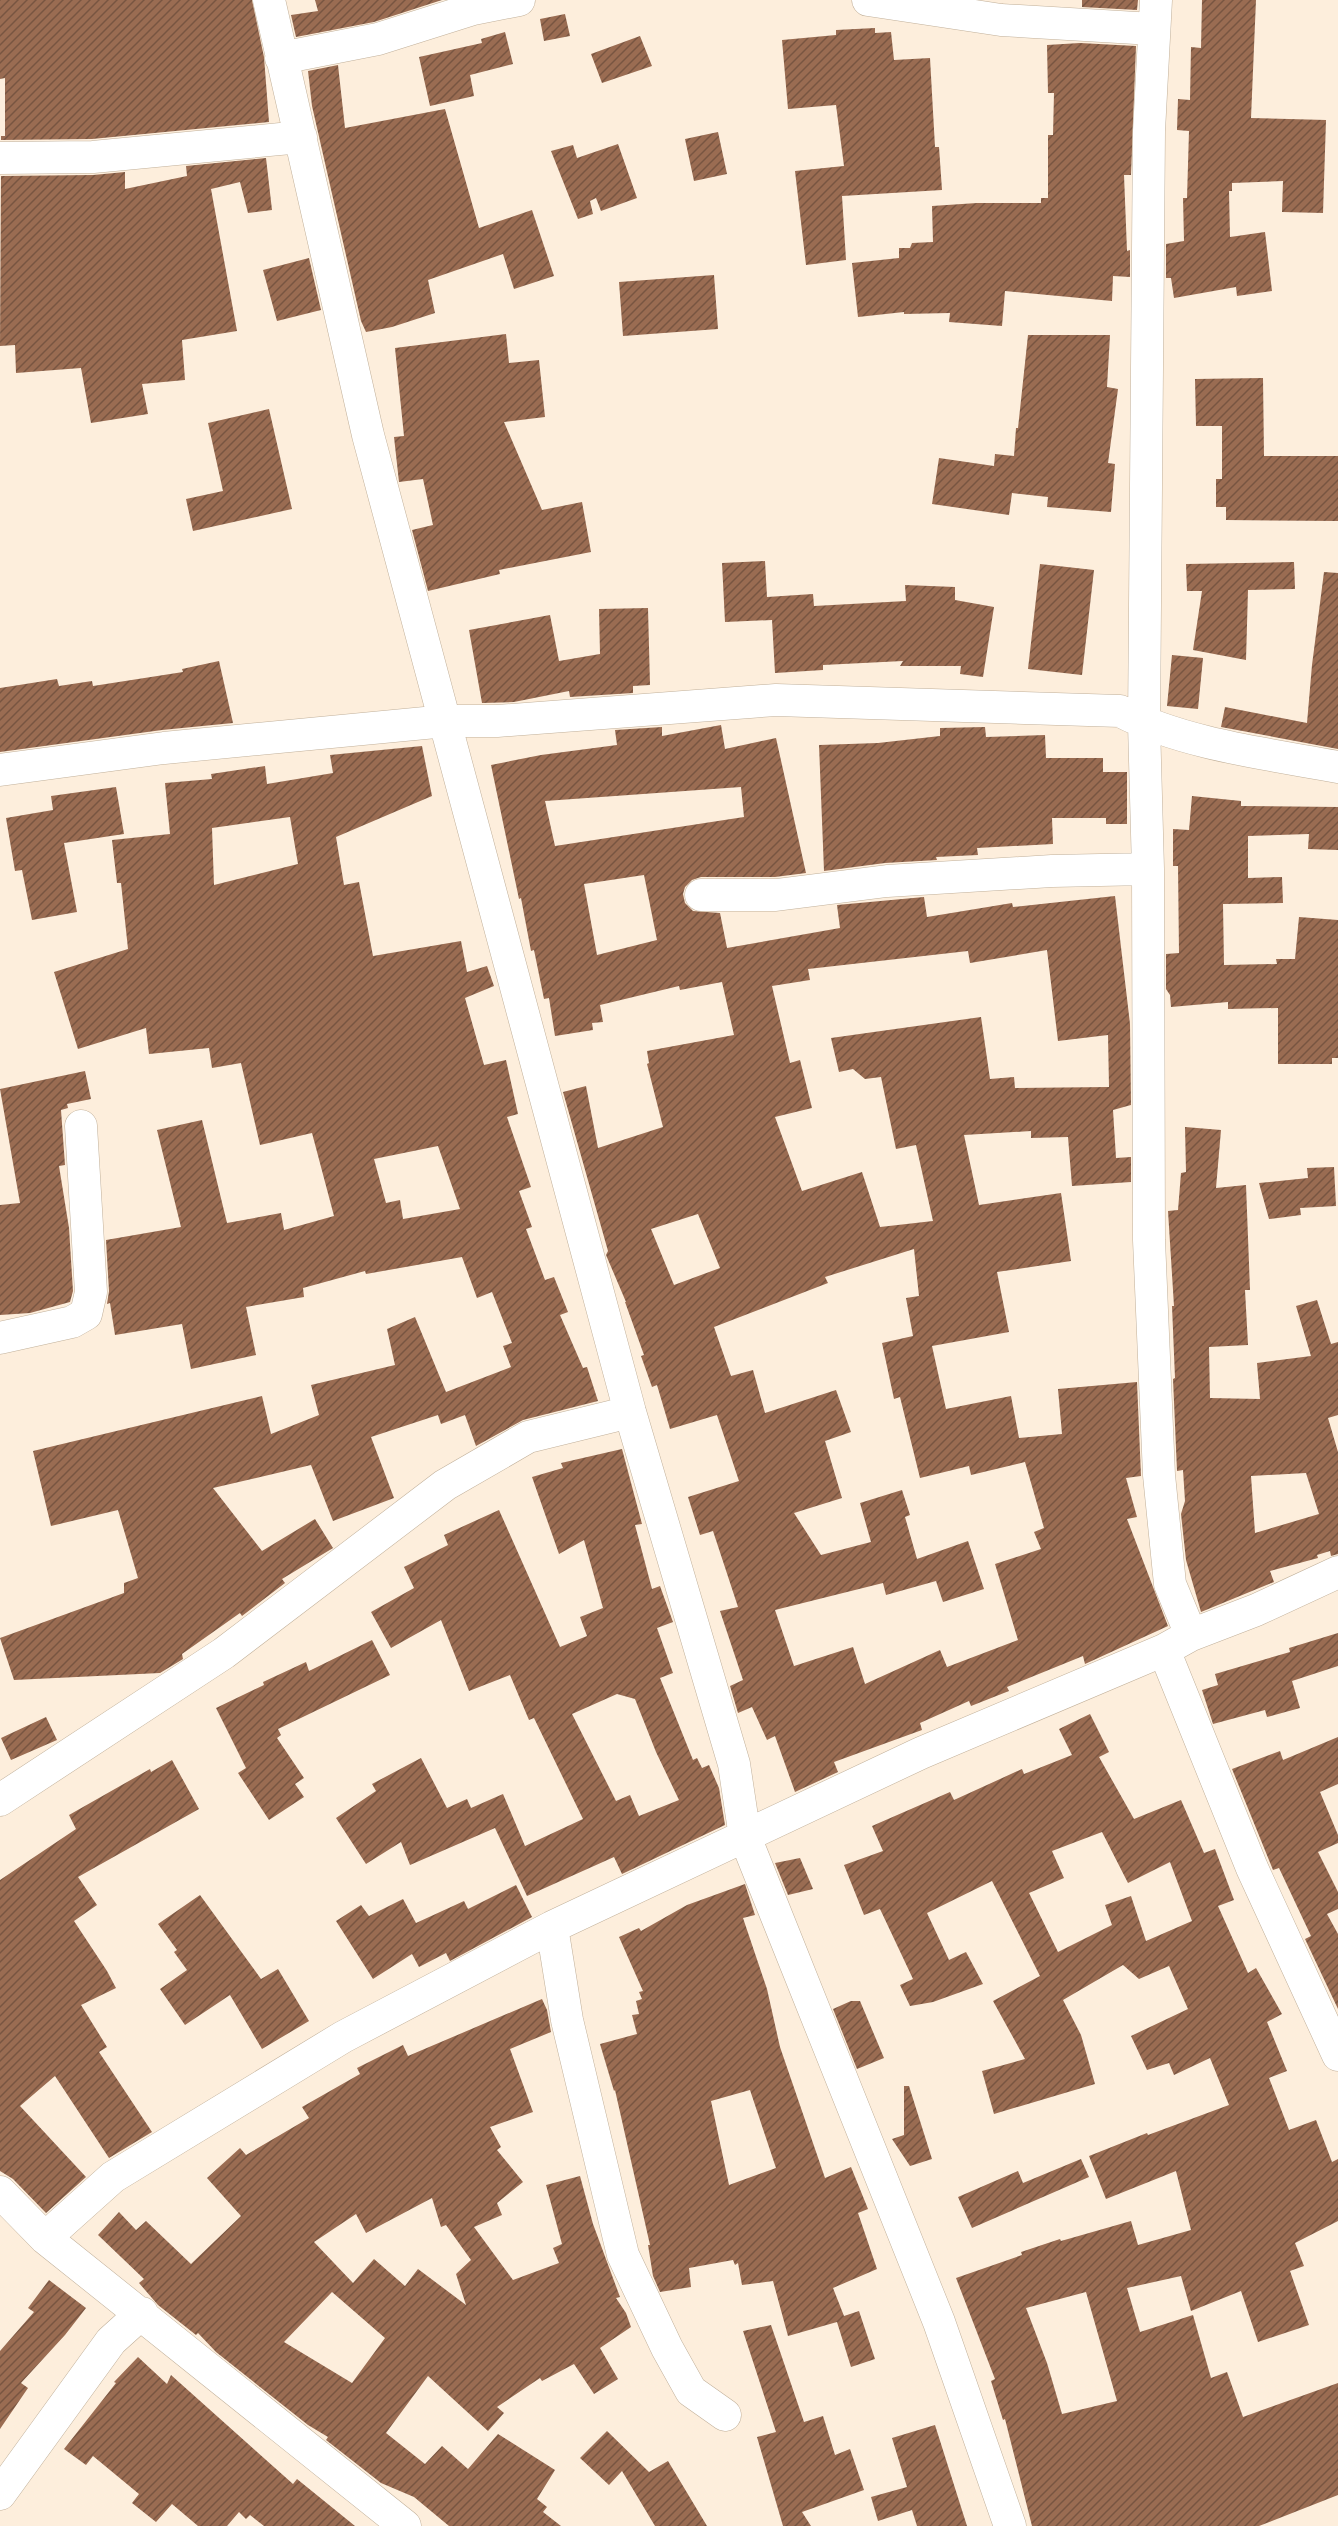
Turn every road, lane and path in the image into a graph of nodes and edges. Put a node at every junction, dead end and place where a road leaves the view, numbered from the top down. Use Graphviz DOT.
graph roads {
  1 [pos="269,0"];
  2 [pos="519,0"];
  3 [pos="868,0"];
  4 [pos="1154,15"];
  5 [pos="280,58"];
  6 [pos="301,137"];
  7 [pos="0,158"];
  8 [pos="446,721"];
  9 [pos="1144,724"];
  10 [pos="1338,767"];
  11 [pos="0,770"];
  12 [pos="1148,869"];
  13 [pos="701,895"];
  14 [pos="81,1126"];
  15 [pos="0,1338"];
  16 [pos="630,1412"];
  17 [pos="1338,1572"];
  18 [pos="1177,1643"];
  19 [pos="0,1800"];
  20 [pos="745,1837"];
  21 [pos="552,1927"];
  22 [pos="1338,2055"];
  23 [pos="0,2192"];
  24 [pos="45,2238"];
  25 [pos="142,2313"];
  26 [pos="725,2415"];
  27 [pos="0,2494"];
  28 [pos="405,2526"];
  29 [pos="1010,2526"];
  1 -- 5 [label="street"];
  2 -- 5 [label="street"];
  3 -- 4 [label="street"];
  4 -- 9 [label="street"];
  5 -- 6 [label="street"];
  6 -- 7 [label="street"];
  6 -- 8 [label="street"];
  8 -- 9 [label="street"];
  8 -- 11 [label="street"];
  8 -- 16 [label="street"];
  9 -- 10 [label="street"];
  9 -- 12 [label="street"];
  12 -- 13 [label="street"];
  12 -- 18 [label="street"];
  14 -- 15 [label="street"];
  16 -- 19 [label="street"];
  16 -- 20 [label="street"];
  17 -- 18 [label="street"];
  18 -- 20 [label="street"];
  18 -- 22 [label="street"];
  20 -- 21 [label="street"];
  20 -- 29 [label="street"];
  21 -- 24 [label="street"];
  21 -- 26 [label="street"];
  23 -- 24 [label="street"];
  24 -- 25 [label="street"];
  25 -- 27 [label="street"];
  25 -- 28 [label="street"];
}
